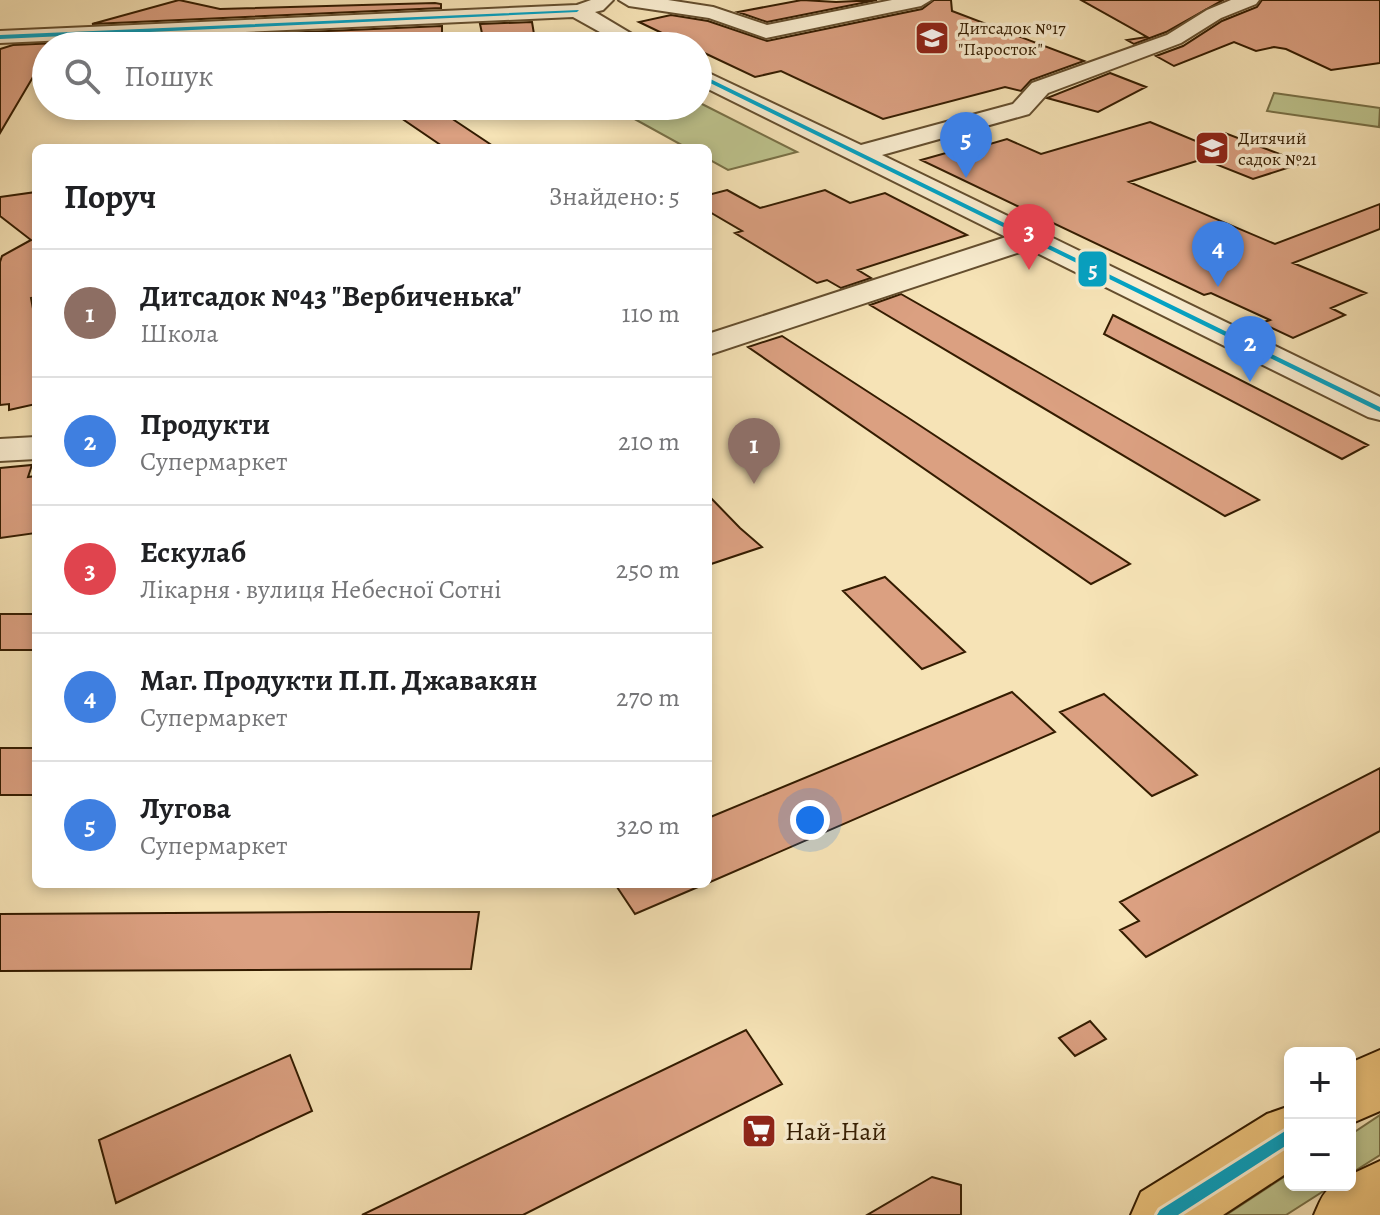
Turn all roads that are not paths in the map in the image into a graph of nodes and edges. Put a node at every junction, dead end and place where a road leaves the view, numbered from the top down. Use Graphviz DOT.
graph roads {
  1 [pos="603,0"];
  2 [pos="629,0"];
  3 [pos="921,0"];
  4 [pos="1249,0"];
  5 [pos="209,5"];
  6 [pos="148,11"];
  7 [pos="577,11"];
  8 [pos="176,25"];
  9 [pos="73,32"];
  10 [pos="615,32"];
  11 [pos="32,35"];
  12 [pos="0,37"];
  13 [pos="712,82"];
  14 [pos="858,154"];
  15 [pos="1033,238"];
  16 [pos="712,344"];
  17 [pos="1380,410"];
  18 [pos="32,448"];
  19 [pos="0,450"];
  20 [pos="1380,1077"];
  21 [pos="1356,1092"];
  22 [pos="1284,1139"];
  23 [pos="1380,1193"];
  24 [pos="1165,1215"];
  25 [pos="1348,1215"];
  1 -- 7 [label="street"];
  2 -- 3 [label="street"];
  4 -- 14 [label="street"];
  5 -- 8 [label="street"];
  6 -- 8 [label="street"];
  7 -- 8 [label="street"];
  7 -- 10 [label="street"];
  8 -- 9 [label="street"];
  11 -- 12 [label="street"];
  13 -- 14 [label="street"];
  14 -- 15 [label="street"];
  15 -- 16 [label="street"];
  15 -- 17 [label="street"];
  18 -- 19 [label="street"];
  20 -- 21 [label="main road"];
  22 -- 24 [label="main road"];
  23 -- 25 [label="main road"];
}
